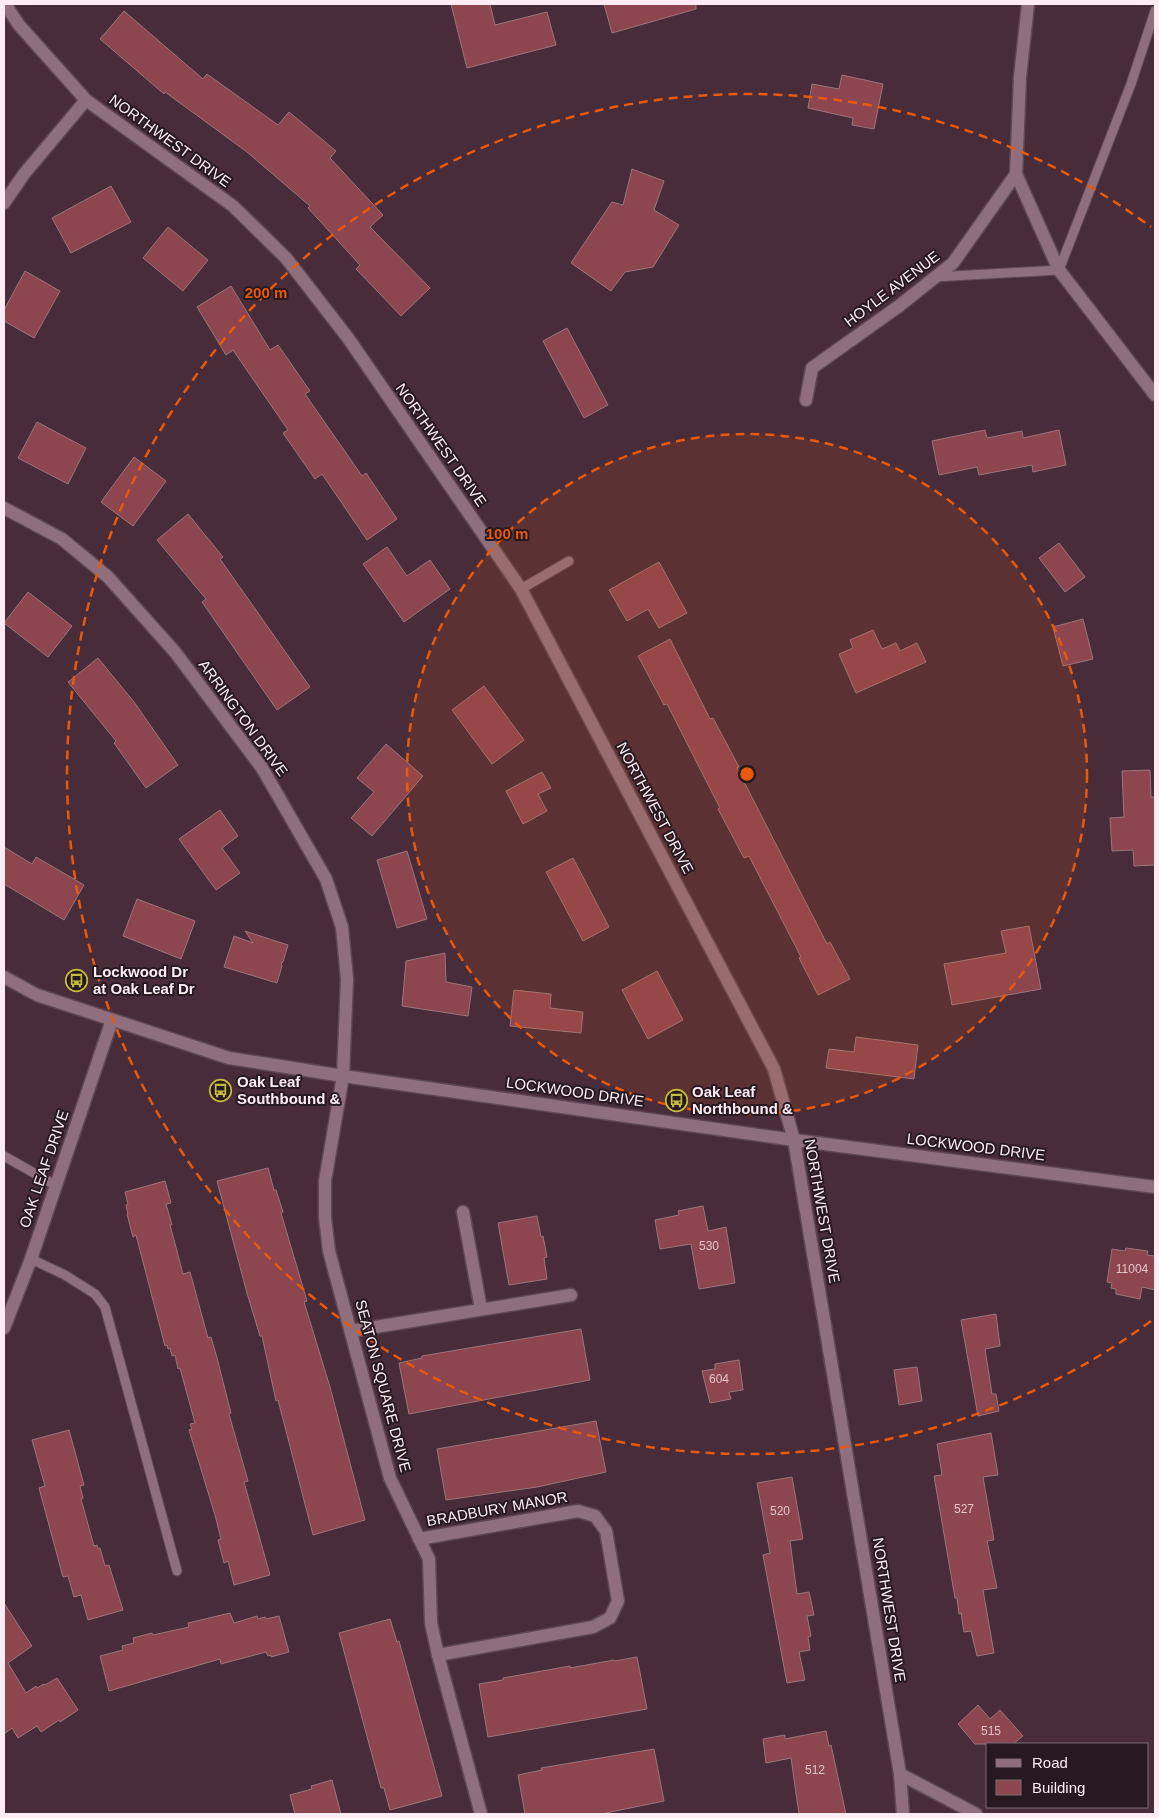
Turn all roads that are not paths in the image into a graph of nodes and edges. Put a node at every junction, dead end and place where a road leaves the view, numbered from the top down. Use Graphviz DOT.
graph roads {
  1 [pos="5,4"];
  2 [pos="1028,4"];
  3 [pos="1155,11"];
  4 [pos="86,100"];
  5 [pos="1016,174"];
  6 [pos="4,203"];
  7 [pos="1059,270"];
  8 [pos="934,278"];
  9 [pos="1155,395"];
  10 [pos="806,400"];
  11 [pos="4,508"];
  12 [pos="569,561"];
  13 [pos="520,589"];
  14 [pos="4,977"];
  15 [pos="112,1020"];
  16 [pos="342,1076"];
  17 [pos="794,1140"];
  18 [pos="4,1156"];
  19 [pos="56,1185"];
  20 [pos="1155,1187"];
  21 [pos="464,1212"];
  22 [pos="31,1259"];
  23 [pos="571,1295"];
  24 [pos="481,1309"];
  25 [pos="4,1328"];
  26 [pos="351,1331"];
  27 [pos="419,1539"];
  28 [pos="177,1571"];
  29 [pos="438,1655"];
  30 [pos="900,1774"];
  31 [pos="481,1814"];
  32 [pos="904,1814"];
  33 [pos="976,1814"];
  1 -- 4 [label="street, NORTHWEST DRIVE"];
  2 -- 5 [label="street"];
  3 -- 7 [label="lane"];
  4 -- 6 [label="street"];
  4 -- 13 [label="street, NORTHWEST DRIVE"];
  5 -- 7 [label="street"];
  5 -- 8 [label="street, HOYLE AVENUE"];
  7 -- 8 [label="lane"];
  7 -- 9 [label="street"];
  8 -- 10 [label="street, HOYLE AVENUE"];
  11 -- 16 [label="street, ARRINGTON DRIVE"];
  12 -- 13 [label="lane"];
  13 -- 17 [label="street, NORTHWEST DRIVE"];
  14 -- 15 [label="street, LOCKWOOD DRIVE"];
  15 -- 16 [label="street, LOCKWOOD DRIVE"];
  15 -- 19 [label="street, OAK LEAF DRIVE"];
  16 -- 17 [label="street, LOCKWOOD DRIVE"];
  16 -- 26 [label="street, SEATON SQUARE DRIVE"];
  17 -- 20 [label="street, LOCKWOOD DRIVE"];
  17 -- 30 [label="street, NORTHWEST DRIVE"];
  18 -- 19 [label="lane"];
  19 -- 22 [label="street, OAK LEAF DRIVE"];
  21 -- 24 [label="street"];
  22 -- 25 [label="street, OAK LEAF DRIVE"];
  22 -- 28 [label="lane"];
  23 -- 24 [label="street"];
  24 -- 26 [label="street"];
  26 -- 27 [label="street, SEATON SQUARE DRIVE"];
  27 -- 29 [label="street, SEATON SQUARE DRIVE"];
  27 -- 29 [label="street, BRADBURY MANOR"];
  29 -- 31 [label="street, SEATON SQUARE DRIVE"];
  30 -- 32 [label="street, NORTHWEST DRIVE"];
  30 -- 33 [label="street"];
}
